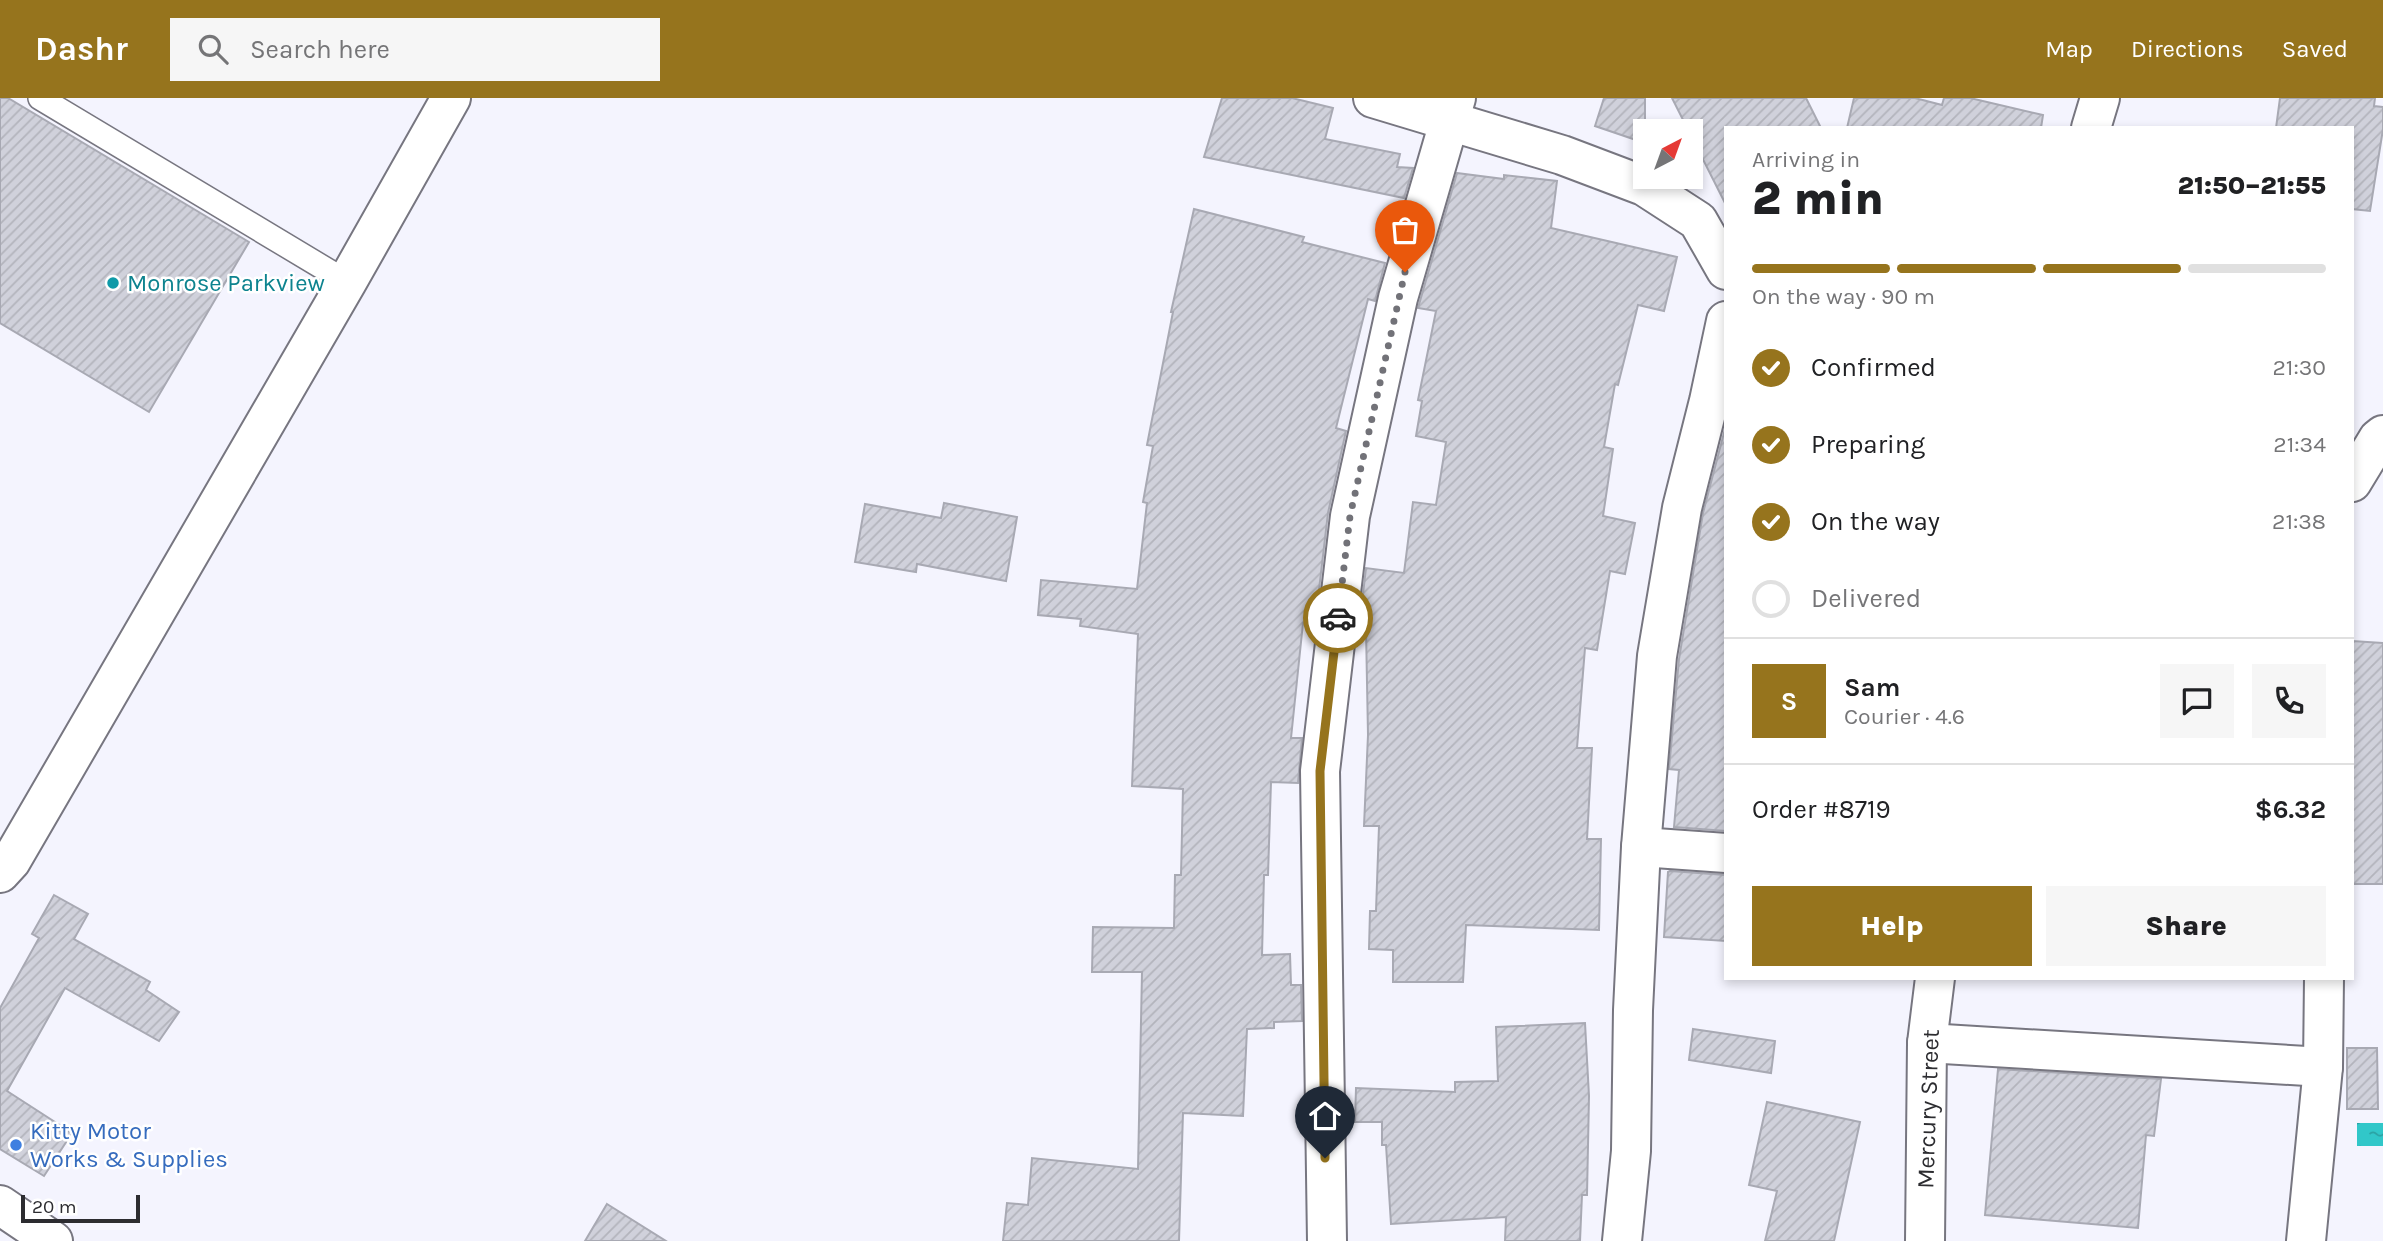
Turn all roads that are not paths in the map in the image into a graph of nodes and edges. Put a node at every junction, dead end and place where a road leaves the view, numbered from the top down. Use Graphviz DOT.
graph roads {
  1 [pos="40,98"];
  2 [pos="451,98"];
  3 [pos="1373,98"];
  4 [pos="2100,98"];
  5 [pos="1453,109"];
  6 [pos="2092,126"];
  7 [pos="1724,266"];
  8 [pos="347,282"];
  9 [pos="1724,330"];
  10 [pos="2383,435"];
  11 [pos="2354,479"];
  12 [pos="1641,847"];
  13 [pos="1724,853"];
  14 [pos="0,873"];
  15 [pos="1935,980"];
  16 [pos="2324,980"];
  17 [pos="1927,1044"];
  18 [pos="2323,1067"];
  19 [pos="0,1205"];
  20 [pos="47,1239"];
  21 [pos="1327,1241"];
  22 [pos="1622,1241"];
  23 [pos="1925,1241"];
  24 [pos="2306,1241"];
  1 -- 8 [label="lane"];
  2 -- 8 [label="street"];
  3 -- 5 [label="street"];
  4 -- 6 [label="street"];
  5 -- 7 [label="street"];
  5 -- 21 [label="street"];
  8 -- 14 [label="street"];
  9 -- 12 [label="street"];
  10 -- 11 [label="street"];
  12 -- 13 [label="street"];
  12 -- 22 [label="street"];
  15 -- 17 [label="street, Mercury Street"];
  16 -- 18 [label="street"];
  17 -- 18 [label="street"];
  17 -- 23 [label="street, Mercury Street"];
  18 -- 24 [label="street"];
  19 -- 20 [label="street"];
}
